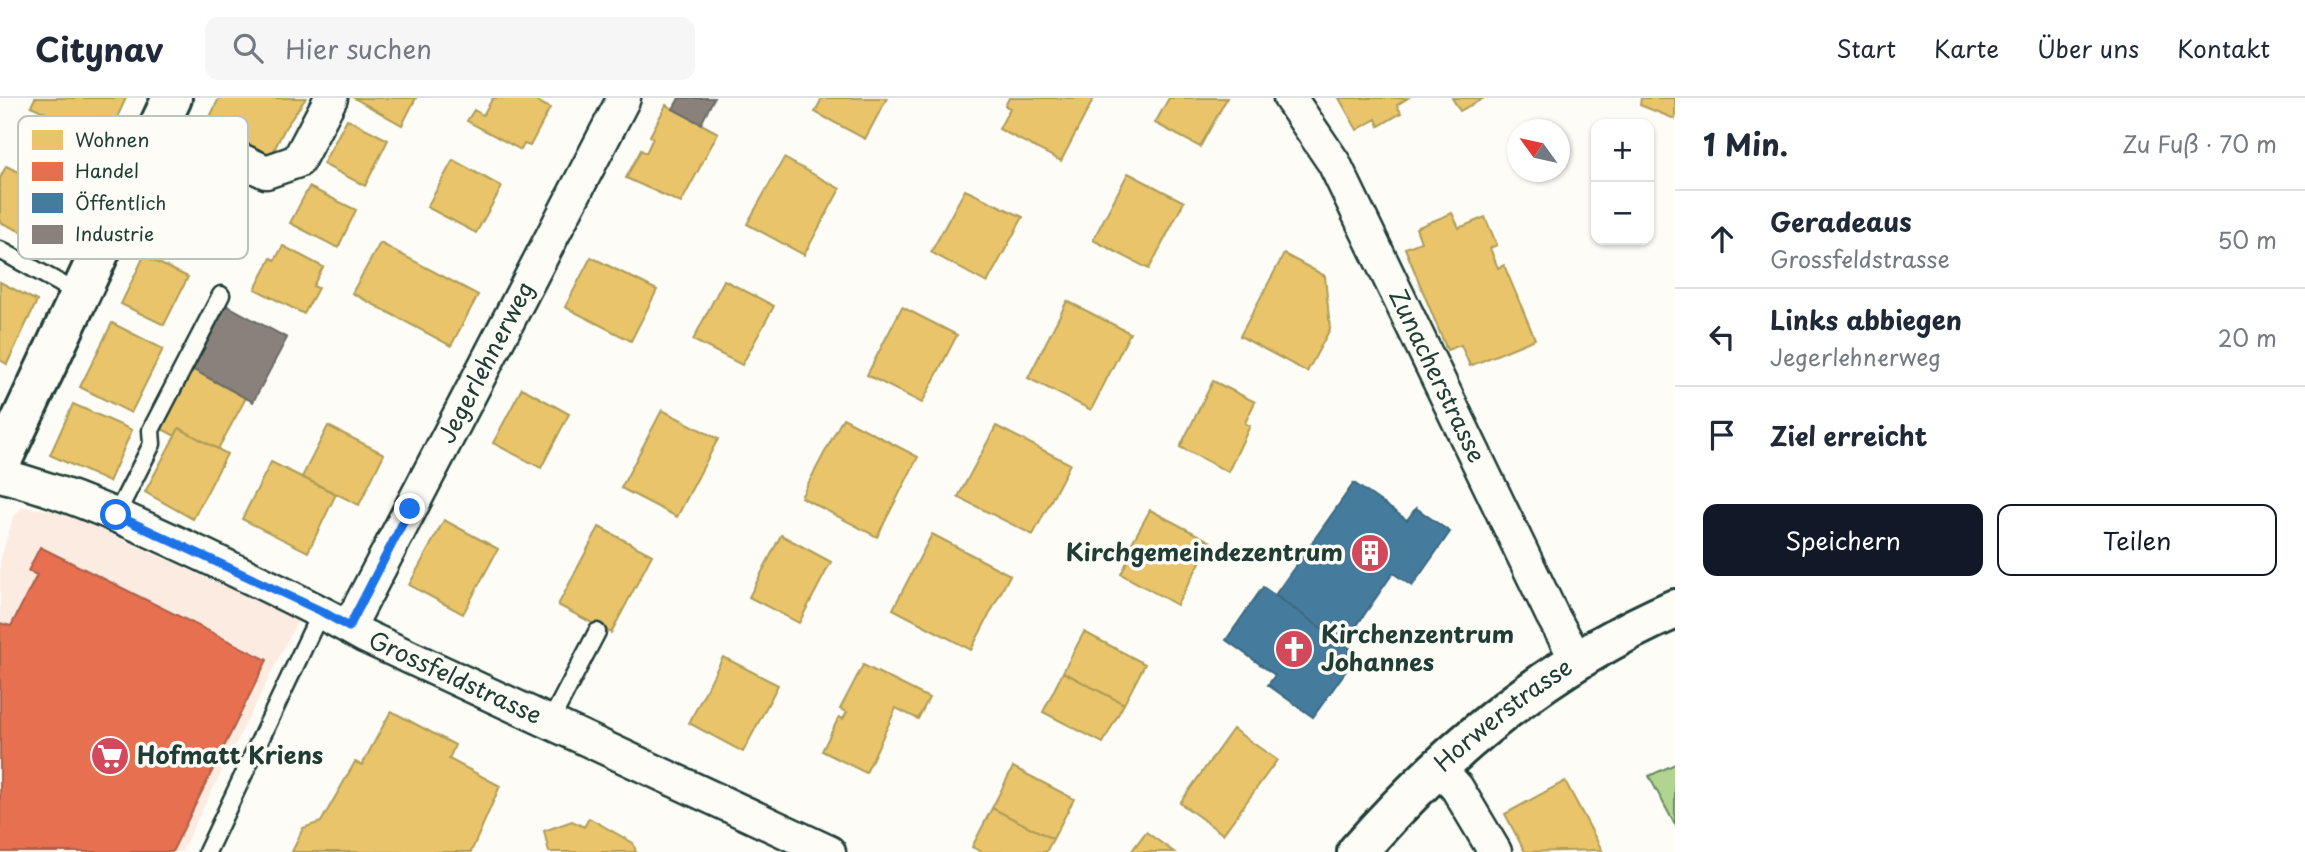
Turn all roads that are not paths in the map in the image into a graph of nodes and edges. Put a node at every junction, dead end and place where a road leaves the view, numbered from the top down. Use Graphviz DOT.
graph roads {
  1 [pos="331,98"];
  2 [pos="624,98"];
  3 [pos="1290,98"];
  4 [pos="248,161"];
  5 [pos="0,250"];
  6 [pos="98,259"];
  7 [pos="81,295"];
  8 [pos="221,295"];
  9 [pos="0,465"];
  10 [pos="0,475"];
  11 [pos="116,515"];
  12 [pos="1675,609"];
  13 [pos="321,611"];
  14 [pos="349,627"];
  15 [pos="597,632"];
  16 [pos="1576,658"];
  17 [pos="550,722"];
  18 [pos="1437,766"];
  19 [pos="207,852"];
  20 [pos="830,852"];
  21 [pos="1357,852"];
  22 [pos="1495,852"];
  1 -- 4 [label="street"];
  2 -- 14 [label="street, Jegerlehnerweg"];
  3 -- 16 [label="street, Zunacherstrasse"];
  5 -- 7 [label="lane"];
  6 -- 7 [label="street"];
  7 -- 9 [label="street"];
  8 -- 11 [label="lane"];
  10 -- 11 [label="street, Grossfeldstrasse"];
  11 -- 13 [label="street, Grossfeldstrasse"];
  12 -- 16 [label="street, Horwerstrasse"];
  13 -- 14 [label="street, Grossfeldstrasse"];
  13 -- 19 [label="lane"];
  14 -- 17 [label="street, Grossfeldstrasse"];
  15 -- 17 [label="lane"];
  16 -- 18 [label="street, Horwerstrasse"];
  17 -- 20 [label="street, Grossfeldstrasse"];
  18 -- 21 [label="street, Horwerstrasse"];
  18 -- 22 [label="street"];
}
